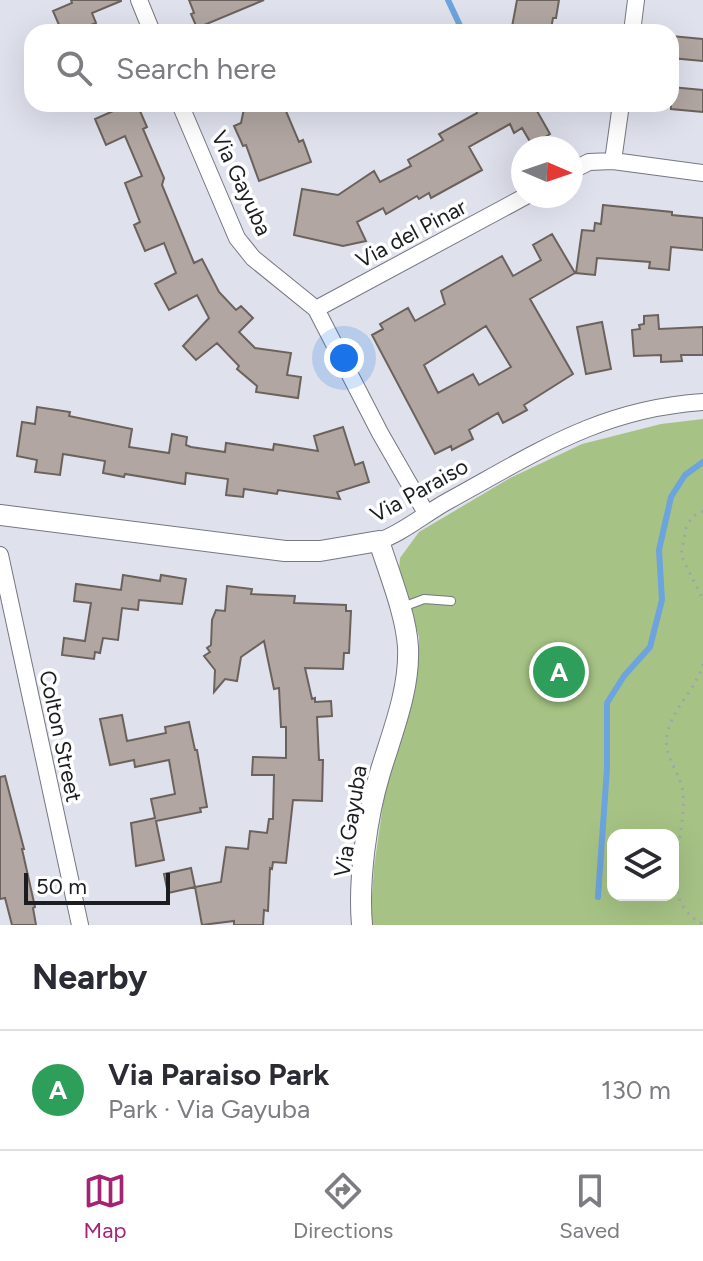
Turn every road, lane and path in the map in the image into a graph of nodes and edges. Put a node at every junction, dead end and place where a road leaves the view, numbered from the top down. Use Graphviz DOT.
graph roads {
  1 [pos="139,0"];
  2 [pos="636,0"];
  3 [pos="149,24"];
  4 [pos="633,24"];
  5 [pos="183,112"];
  6 [pos="620,112"];
  7 [pos="613,161"];
  8 [pos="583,165"];
  9 [pos="703,173"];
  10 [pos="511,204"];
  11 [pos="316,309"];
  12 [pos="703,402"];
  13 [pos="703,511"];
  14 [pos="426,513"];
  15 [pos="0,515"];
  16 [pos="379,541"];
  17 [pos="0,555"];
  18 [pos="703,600"];
  19 [pos="451,601"];
  20 [pos="399,609"];
  21 [pos="703,664"];
  22 [pos="702,674"];
  23 [pos="80,925"];
  24 [pos="362,925"];
  25 [pos="703,925"];
  1 -- 3 [label="street"];
  2 -- 4 [label="street"];
  5 -- 11 [label="street, Via Gayuba"];
  6 -- 7 [label="street"];
  7 -- 8 [label="street"];
  7 -- 9 [label="street"];
  10 -- 11 [label="street, Via del Pinar"];
  11 -- 14 [label="street, Via Gayuba"];
  12 -- 14 [label="street, Via Paraiso"];
  13 -- 18 [label="path"];
  14 -- 16 [label="street, Via Paraiso"];
  15 -- 16 [label="street, Via Paraiso"];
  16 -- 20 [label="street, Via Gayuba"];
  17 -- 23 [label="street, Colton Street"];
  19 -- 20 [label="lane"];
  20 -- 24 [label="street, Via Gayuba"];
  21 -- 22 [label="path"];
  22 -- 25 [label="path"];
}
